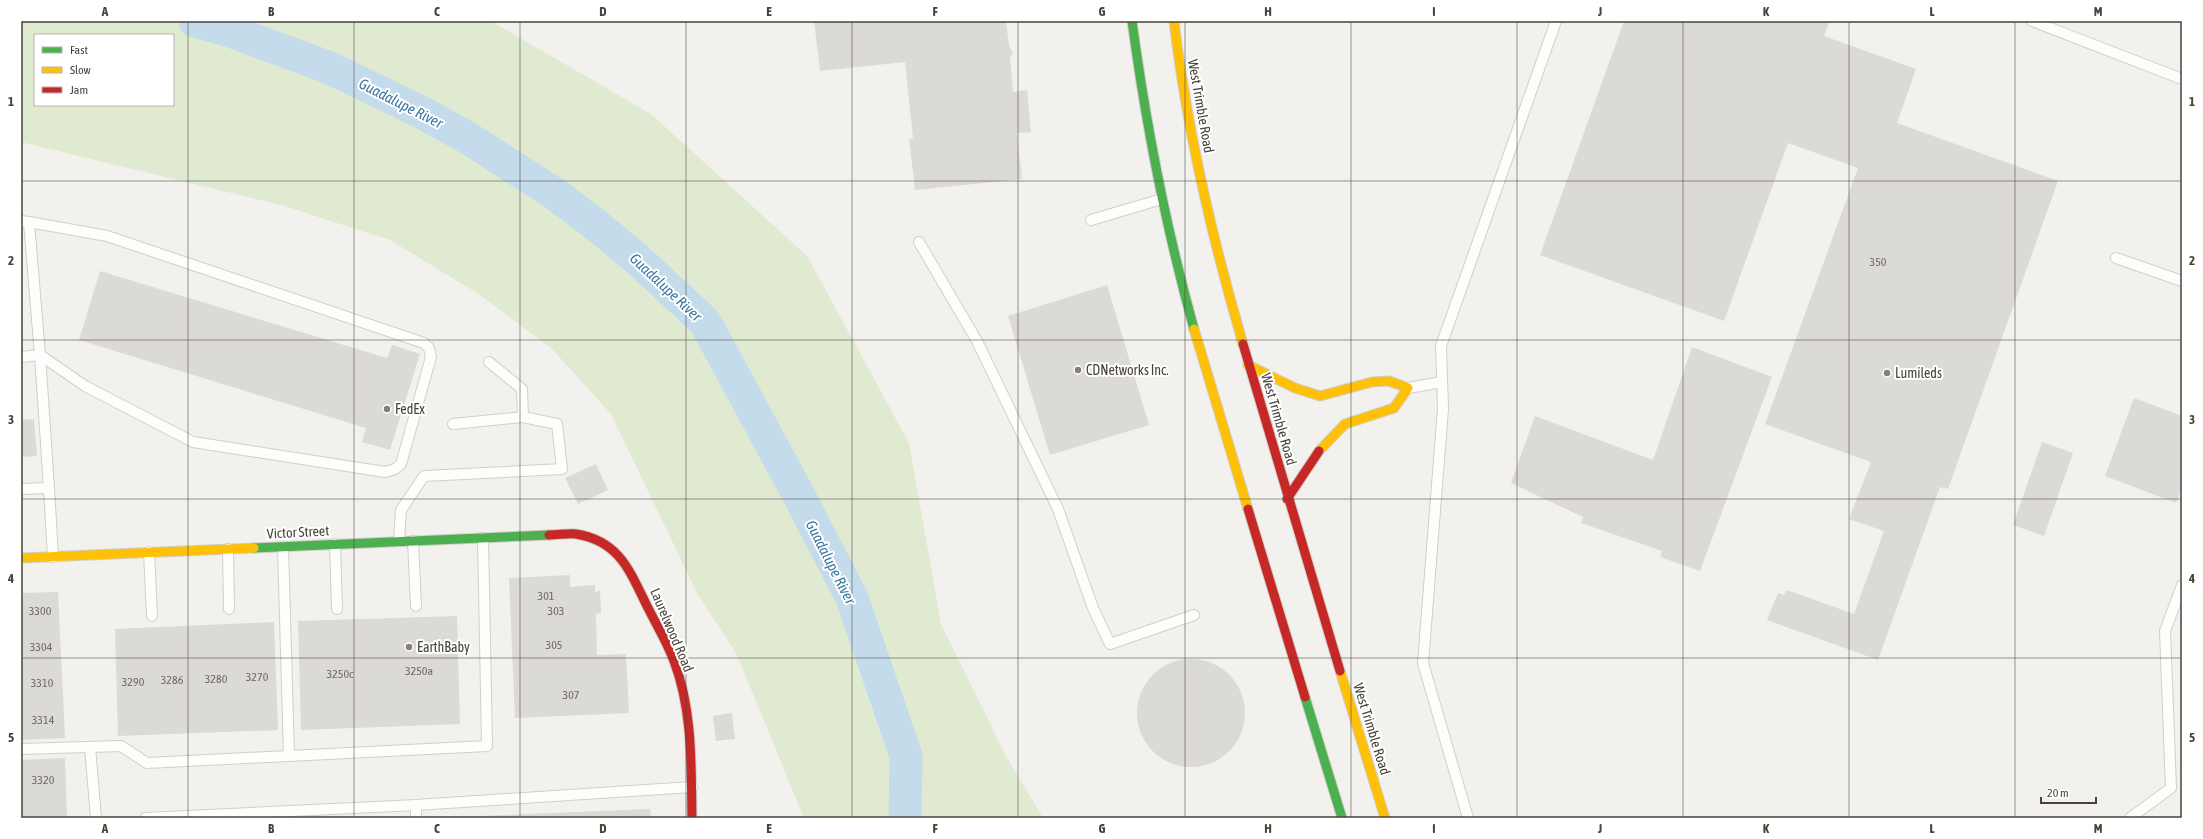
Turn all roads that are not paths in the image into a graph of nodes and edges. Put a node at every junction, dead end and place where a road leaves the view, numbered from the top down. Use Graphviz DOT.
graph roads {
  1 [pos="1132,21"];
  2 [pos="1174,21"];
  3 [pos="1556,21"];
  4 [pos="2032,21"];
  5 [pos="2182,79"];
  6 [pos="1162,199"];
  7 [pos="1091,220"];
  8 [pos="25,221"];
  9 [pos="919,242"];
  10 [pos="2116,258"];
  11 [pos="2182,281"];
  12 [pos="40,355"];
  13 [pos="21,357"];
  14 [pos="489,362"];
  15 [pos="1248,365"];
  16 [pos="1442,382"];
  17 [pos="1408,388"];
  18 [pos="1359,406"];
  19 [pos="523,416"];
  20 [pos="1363,419"];
  21 [pos="453,424"];
  22 [pos="49,488"];
  23 [pos="21,489"];
  24 [pos="1287,499"];
  25 [pos="576,534"];
  26 [pos="483,538"];
  27 [pos="399,541"];
  28 [pos="413,541"];
  29 [pos="335,544"];
  30 [pos="283,547"];
  31 [pos="228,549"];
  32 [pos="149,552"];
  33 [pos="53,557"];
  34 [pos="21,558"];
  35 [pos="2182,585"];
  36 [pos="416,606"];
  37 [pos="229,609"];
  38 [pos="337,609"];
  39 [pos="1194,615"];
  40 [pos="152,616"];
  41 [pos="90,747"];
  42 [pos="21,749"];
  43 [pos="289,756"];
  44 [pos="692,787"];
  45 [pos="416,805"];
  46 [pos="96,818"];
  47 [pos="145,818"];
  48 [pos="416,818"];
  49 [pos="692,818"];
  50 [pos="1342,818"];
  51 [pos="1385,818"];
  52 [pos="1468,818"];
  53 [pos="2130,818"];
  1 -- 6 [label="main road"];
  2 -- 15 [label="main road, West Trimble Road"];
  3 -- 16 [label="lane"];
  4 -- 5 [label="lane"];
  6 -- 7 [label="lane"];
  6 -- 50 [label="main road"];
  8 -- 12 [label="lane"];
  8 -- 12 [label="lane"];
  9 -- 39 [label="lane"];
  10 -- 11 [label="lane"];
  12 -- 13 [label="lane"];
  12 -- 22 [label="lane"];
  14 -- 19 [label="lane"];
  15 -- 17 [label="main road"];
  15 -- 24 [label="main road, West Trimble Road"];
  16 -- 17 [label="lane"];
  16 -- 52 [label="lane"];
  17 -- 20 [label="main road"];
  18 -- 20 [label="main road"];
  19 -- 21 [label="lane"];
  19 -- 27 [label="lane"];
  20 -- 24 [label="main road"];
  22 -- 23 [label="lane"];
  22 -- 33 [label="lane"];
  24 -- 51 [label="main road, West Trimble Road"];
  25 -- 26 [label="main road, Victor Street"];
  25 -- 44 [label="main road, Laurelwood Road"];
  26 -- 28 [label="main road, Victor Street"];
  26 -- 43 [label="lane"];
  27 -- 28 [label="main road, Victor Street"];
  27 -- 29 [label="main road, Victor Street"];
  28 -- 36 [label="lane"];
  29 -- 30 [label="main road, Victor Street"];
  29 -- 38 [label="lane"];
  30 -- 31 [label="main road, Victor Street"];
  30 -- 43 [label="lane"];
  31 -- 32 [label="main road, Victor Street"];
  31 -- 37 [label="lane"];
  32 -- 33 [label="main road, Victor Street"];
  32 -- 40 [label="lane"];
  33 -- 34 [label="main road, Victor Street"];
  35 -- 53 [label="lane"];
  41 -- 42 [label="lane"];
  41 -- 43 [label="lane"];
  41 -- 46 [label="lane"];
  44 -- 45 [label="lane"];
  44 -- 49 [label="main road, Laurelwood Road"];
  45 -- 47 [label="lane"];
  45 -- 48 [label="lane"];
}
